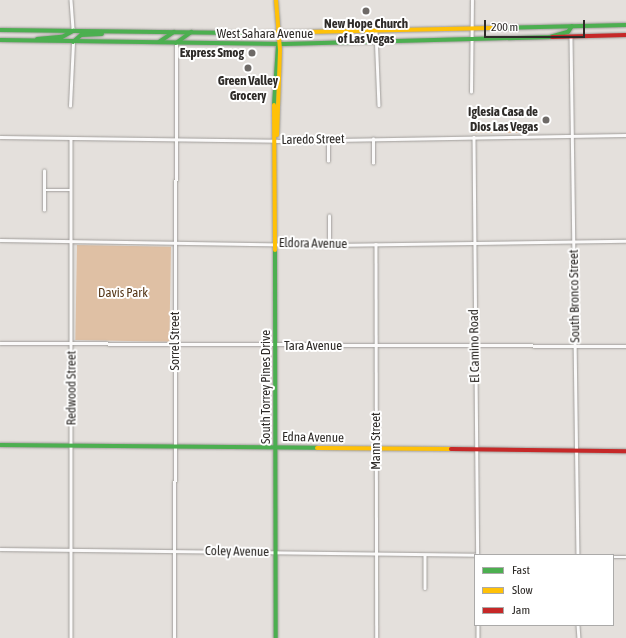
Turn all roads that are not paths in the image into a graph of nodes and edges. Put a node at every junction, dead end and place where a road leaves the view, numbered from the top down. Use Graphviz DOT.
graph roads {
  1 [pos="71,0"];
  2 [pos="276,0"];
  3 [pos="472,0"];
  4 [pos="626,25"];
  5 [pos="572,26"];
  6 [pos="474,28"];
  7 [pos="0,30"];
  8 [pos="73,31"];
  9 [pos="376,31"];
  10 [pos="108,32"];
  11 [pos="174,32"];
  12 [pos="191,32"];
  13 [pos="278,33"];
  14 [pos="626,36"];
  15 [pos="550,37"];
  16 [pos="571,37"];
  17 [pos="474,39"];
  18 [pos="0,40"];
  19 [pos="23,41"];
  20 [pos="73,42"];
  21 [pos="376,42"];
  22 [pos="157,43"];
  23 [pos="176,43"];
  24 [pos="278,44"];
  25 [pos="471,92"];
  26 [pos="275,104"];
  27 [pos="280,104"];
  28 [pos="379,105"];
  29 [pos="70,106"];
  30 [pos="277,135"];
  31 [pos="626,135"];
  32 [pos="572,136"];
  33 [pos="0,137"];
  34 [pos="474,137"];
  35 [pos="71,138"];
  36 [pos="175,139"];
  37 [pos="373,139"];
  38 [pos="328,140"];
  39 [pos="277,141"];
  40 [pos="328,161"];
  41 [pos="373,163"];
  42 [pos="44,171"];
  43 [pos="44,190"];
  44 [pos="70,190"];
  45 [pos="44,210"];
  46 [pos="329,216"];
  47 [pos="0,240"];
  48 [pos="72,240"];
  49 [pos="175,241"];
  50 [pos="626,241"];
  51 [pos="574,242"];
  52 [pos="277,243"];
  53 [pos="475,243"];
  54 [pos="329,244"];
  55 [pos="376,244"];
  56 [pos="0,344"];
  57 [pos="72,344"];
  58 [pos="175,345"];
  59 [pos="277,346"];
  60 [pos="376,346"];
  61 [pos="476,346"];
  62 [pos="576,346"];
  63 [pos="626,346"];
  64 [pos="0,445"];
  65 [pos="175,445"];
  66 [pos="72,446"];
  67 [pos="276,448"];
  68 [pos="376,449"];
  69 [pos="477,450"];
  70 [pos="577,451"];
  71 [pos="626,451"];
  72 [pos="0,549"];
  73 [pos="72,550"];
  74 [pos="175,551"];
  75 [pos="276,553"];
  76 [pos="376,554"];
  77 [pos="476,554"];
  78 [pos="578,554"];
  79 [pos="425,555"];
  80 [pos="474,555"];
  81 [pos="614,557"];
  82 [pos="626,557"];
  83 [pos="425,588"];
  84 [pos="478,626"];
  85 [pos="578,626"];
  86 [pos="71,638"];
  87 [pos="174,638"];
  88 [pos="276,638"];
  89 [pos="377,638"];
  90 [pos="478,638"];
  91 [pos="579,638"];
  1 -- 8 [label="street"];
  2 -- 13 [label="main road, South Torrey Pines Drive"];
  3 -- 6 [label="street"];
  4 -- 5 [label="main road, West Sahara Avenue"];
  5 -- 6 [label="main road, West Sahara Avenue"];
  5 -- 15 [label="main road"];
  6 -- 9 [label="main road, West Sahara Avenue"];
  6 -- 17 [label="street"];
  7 -- 8 [label="main road, West Sahara Avenue"];
  8 -- 10 [label="main road, West Sahara Avenue"];
  8 -- 19 [label="main road"];
  9 -- 13 [label="main road, West Sahara Avenue"];
  9 -- 21 [label="street"];
  10 -- 11 [label="main road, West Sahara Avenue"];
  10 -- 20 [label="main road"];
  11 -- 12 [label="main road, West Sahara Avenue"];
  11 -- 22 [label="main road"];
  12 -- 13 [label="main road, West Sahara Avenue"];
  12 -- 23 [label="main road"];
  13 -- 24 [label="main road, South Torrey Pines Drive"];
  14 -- 16 [label="main road, West Sahara Avenue"];
  15 -- 16 [label="main road, West Sahara Avenue"];
  15 -- 17 [label="main road, West Sahara Avenue"];
  16 -- 32 [label="street, South Bronco Street"];
  17 -- 21 [label="main road, West Sahara Avenue"];
  17 -- 25 [label="street"];
  18 -- 19 [label="main road, West Sahara Avenue"];
  19 -- 20 [label="main road, West Sahara Avenue"];
  20 -- 22 [label="main road, West Sahara Avenue"];
  20 -- 29 [label="street"];
  21 -- 24 [label="main road, West Sahara Avenue"];
  21 -- 28 [label="street"];
  22 -- 23 [label="main road, West Sahara Avenue"];
  23 -- 24 [label="main road, West Sahara Avenue"];
  23 -- 36 [label="street, Sorrel Street"];
  24 -- 26 [label="main road, South Torrey Pines Drive"];
  24 -- 27 [label="main road, South Torrey Pines Drive"];
  26 -- 27 [label="main road"];
  26 -- 30 [label="main road, South Torrey Pines Drive"];
  27 -- 30 [label="main road, South Torrey Pines Drive"];
  30 -- 39 [label="main road, South Torrey Pines Drive"];
  31 -- 32 [label="street, Laredo Street"];
  32 -- 34 [label="street, Laredo Street"];
  32 -- 51 [label="street, South Bronco Street"];
  33 -- 35 [label="street, Laredo Street"];
  34 -- 37 [label="street, Laredo Street"];
  34 -- 53 [label="street, El Camino Road"];
  35 -- 36 [label="street, Laredo Street"];
  35 -- 44 [label="street, Redwood Street"];
  36 -- 39 [label="street, Laredo Street"];
  36 -- 49 [label="street, Sorrel Street"];
  37 -- 38 [label="street, Laredo Street"];
  37 -- 41 [label="street"];
  38 -- 39 [label="street, Laredo Street"];
  38 -- 40 [label="street"];
  39 -- 52 [label="main road, South Torrey Pines Drive"];
  42 -- 43 [label="street"];
  43 -- 44 [label="street"];
  43 -- 45 [label="street"];
  44 -- 48 [label="street, Redwood Street"];
  46 -- 54 [label="street"];
  47 -- 48 [label="street, Eldora Avenue"];
  48 -- 49 [label="street, Eldora Avenue"];
  48 -- 57 [label="street, Redwood Street"];
  49 -- 52 [label="street, Eldora Avenue"];
  49 -- 58 [label="street, Sorrel Street"];
  50 -- 51 [label="street, Eldora Avenue"];
  51 -- 53 [label="street, Eldora Avenue"];
  51 -- 62 [label="street, South Bronco Street"];
  52 -- 54 [label="street, Eldora Avenue"];
  52 -- 59 [label="main road, South Torrey Pines Drive"];
  53 -- 55 [label="street, Eldora Avenue"];
  53 -- 61 [label="street, El Camino Road"];
  54 -- 55 [label="street, Eldora Avenue"];
  55 -- 60 [label="street, Mann Street"];
  56 -- 57 [label="street, Tara Avenue"];
  57 -- 58 [label="street, Tara Avenue"];
  57 -- 66 [label="street, Redwood Street"];
  58 -- 59 [label="street, Tara Avenue"];
  58 -- 65 [label="street, Sorrel Street"];
  59 -- 60 [label="street, Tara Avenue"];
  59 -- 67 [label="main road, South Torrey Pines Drive"];
  60 -- 61 [label="street, Tara Avenue"];
  60 -- 68 [label="street, Mann Street"];
  61 -- 62 [label="street, Tara Avenue"];
  61 -- 69 [label="street, El Camino Road"];
  62 -- 63 [label="street, Tara Avenue"];
  62 -- 70 [label="street, South Bronco Street"];
  64 -- 66 [label="main road, Edna Avenue"];
  65 -- 66 [label="main road, Edna Avenue"];
  65 -- 67 [label="main road, Edna Avenue"];
  65 -- 74 [label="street, Sorrel Street"];
  66 -- 73 [label="street, Redwood Street"];
  67 -- 68 [label="main road, Edna Avenue"];
  67 -- 75 [label="main road, South Torrey Pines Drive"];
  68 -- 69 [label="main road, Edna Avenue"];
  68 -- 76 [label="street, Mann Street"];
  69 -- 70 [label="main road, Edna Avenue"];
  69 -- 77 [label="street, El Camino Road"];
  70 -- 71 [label="main road, Edna Avenue"];
  70 -- 78 [label="street, South Bronco Street"];
  72 -- 73 [label="street, Coley Avenue"];
  73 -- 74 [label="street, Coley Avenue"];
  73 -- 86 [label="street, Redwood Street"];
  74 -- 75 [label="street, Coley Avenue"];
  74 -- 87 [label="street, Sorrel Street"];
  75 -- 76 [label="street, Coley Avenue"];
  75 -- 88 [label="main road, South Torrey Pines Drive"];
  76 -- 79 [label="street, Coley Avenue"];
  76 -- 89 [label="street, Mann Street"];
  79 -- 80 [label="street, Coley Avenue"];
  79 -- 83 [label="street"];
  81 -- 82 [label="street"];
  84 -- 90 [label="street"];
  85 -- 91 [label="street"];
}
